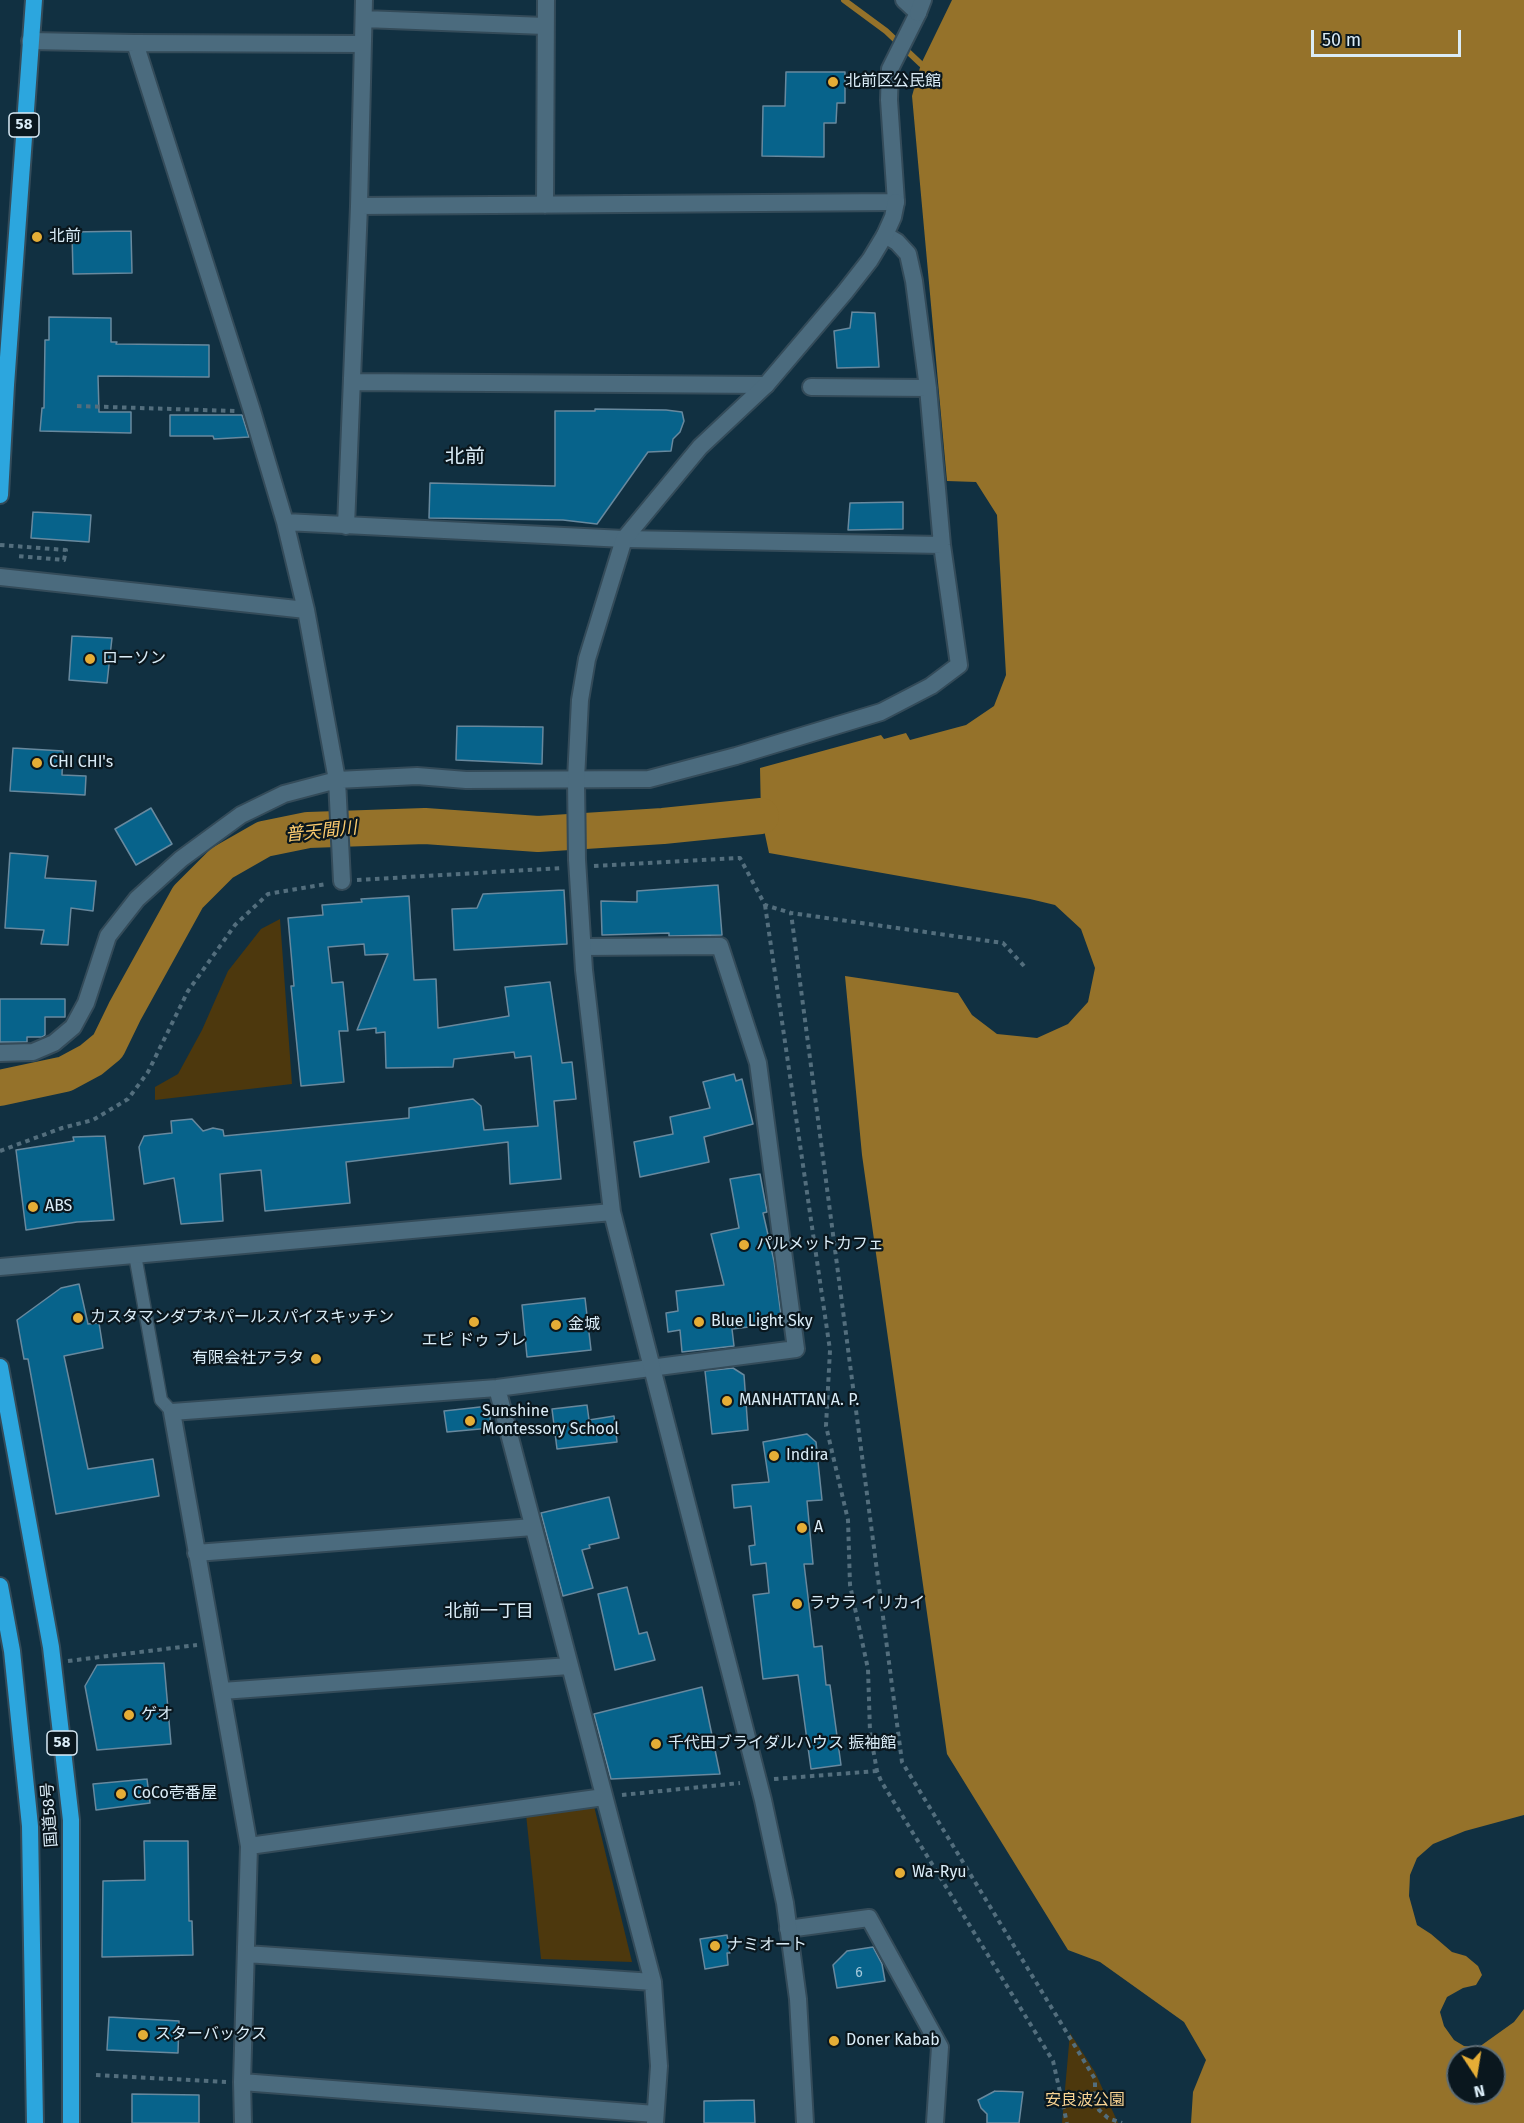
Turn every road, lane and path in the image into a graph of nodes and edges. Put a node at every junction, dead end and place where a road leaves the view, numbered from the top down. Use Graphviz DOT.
graph roads {
  1 [pos="33,0"];
  2 [pos="364,0"];
  3 [pos="546,0"];
  4 [pos="904,0"];
  5 [pos="918,13"];
  6 [pos="364,19"];
  7 [pos="545,26"];
  8 [pos="30,40"];
  9 [pos="135,43"];
  10 [pos="363,44"];
  11 [pos="896,202"];
  12 [pos="545,205"];
  13 [pos="358,206"];
  14 [pos="885,235"];
  15 [pos="352,382"];
  16 [pos="765,385"];
  17 [pos="811,387"];
  18 [pos="928,388"];
  19 [pos="77,406"];
  20 [pos="252,411"];
  21 [pos="0,495"];
  22 [pos="285,522"];
  23 [pos="346,526"];
  24 [pos="624,540"];
  25 [pos="0,545"];
  26 [pos="942,545"];
  27 [pos="16,556"];
  28 [pos="0,577"];
  29 [pos="306,610"];
  30 [pos="337,780"];
  31 [pos="576,785"];
  32 [pos="577,863"];
  33 [pos="342,881"];
  34 [pos="765,905"];
  35 [pos="791,913"];
  36 [pos="583,947"];
  37 [pos="1024,966"];
  38 [pos="0,1053"];
  39 [pos="0,1152"];
  40 [pos="612,1212"];
  41 [pos="135,1255"];
  42 [pos="0,1267"];
  43 [pos="652,1366"];
  44 [pos="0,1367"];
  45 [pos="497,1388"];
  46 [pos="172,1412"];
  47 [pos="533,1527"];
  48 [pos="196,1553"];
  49 [pos="0,1586"];
  50 [pos="213,1642"];
  51 [pos="62,1662"];
  52 [pos="569,1666"];
  53 [pos="222,1691"];
  54 [pos="604,1797"];
  55 [pos="249,1846"];
  56 [pos="788,1929"];
  57 [pos="246,1954"];
  58 [pos="653,1982"];
  59 [pos="96,2075"];
  60 [pos="242,2082"];
  61 [pos="655,2119"];
  62 [pos="35,2123"];
  63 [pos="71,2123"];
  64 [pos="243,2123"];
  65 [pos="805,2123"];
  66 [pos="935,2123"];
  67 [pos="1067,2123"];
  68 [pos="1122,2123"];
  1 -- 8 [label="highway, 58"];
  2 -- 6 [label="street"];
  3 -- 7 [label="street"];
  4 -- 5 [label="street"];
  5 -- 11 [label="street"];
  6 -- 7 [label="street"];
  6 -- 10 [label="street"];
  7 -- 12 [label="street"];
  8 -- 9 [label="street"];
  8 -- 21 [label="highway, 58"];
  9 -- 10 [label="street"];
  9 -- 20 [label="street"];
  10 -- 13 [label="street"];
  11 -- 12 [label="street"];
  11 -- 14 [label="street"];
  12 -- 13 [label="street"];
  13 -- 15 [label="street"];
  14 -- 16 [label="street"];
  14 -- 18 [label="street"];
  15 -- 16 [label="street"];
  15 -- 23 [label="street"];
  16 -- 24 [label="street"];
  17 -- 18 [label="street"];
  18 -- 26 [label="street"];
  19 -- 20 [label="path"];
  20 -- 22 [label="street"];
  22 -- 23 [label="street"];
  22 -- 29 [label="street"];
  23 -- 24 [label="street"];
  24 -- 26 [label="street"];
  24 -- 31 [label="street"];
  25 -- 27 [label="path"];
  26 -- 31 [label="street"];
  28 -- 29 [label="street"];
  29 -- 30 [label="street"];
  30 -- 31 [label="street"];
  30 -- 33 [label="street"];
  30 -- 38 [label="street"];
  31 -- 32 [label="street"];
  32 -- 33 [label="path"];
  32 -- 34 [label="path"];
  32 -- 36 [label="street"];
  33 -- 39 [label="path"];
  34 -- 35 [label="path"];
  34 -- 67 [label="path"];
  35 -- 37 [label="path"];
  35 -- 68 [label="path"];
  36 -- 40 [label="street"];
  36 -- 43 [label="street"];
  40 -- 41 [label="street"];
  40 -- 43 [label="street"];
  41 -- 42 [label="street"];
  41 -- 46 [label="street"];
  43 -- 45 [label="street"];
  43 -- 56 [label="street"];
  44 -- 63 [label="highway, 国道58号 / 58"];
  45 -- 46 [label="street"];
  45 -- 47 [label="street"];
  46 -- 48 [label="street"];
  47 -- 48 [label="street"];
  47 -- 52 [label="street"];
  48 -- 50 [label="street"];
  49 -- 62 [label="highway, 国道58号 / 58"];
  50 -- 51 [label="path"];
  50 -- 53 [label="street"];
  52 -- 53 [label="street"];
  52 -- 54 [label="street"];
  53 -- 55 [label="street"];
  54 -- 55 [label="street"];
  54 -- 58 [label="street"];
  55 -- 57 [label="street"];
  56 -- 65 [label="street"];
  56 -- 66 [label="street"];
  57 -- 58 [label="street"];
  57 -- 60 [label="street"];
  58 -- 61 [label="street"];
  59 -- 60 [label="path"];
  60 -- 61 [label="street"];
  60 -- 64 [label="street"];
}
